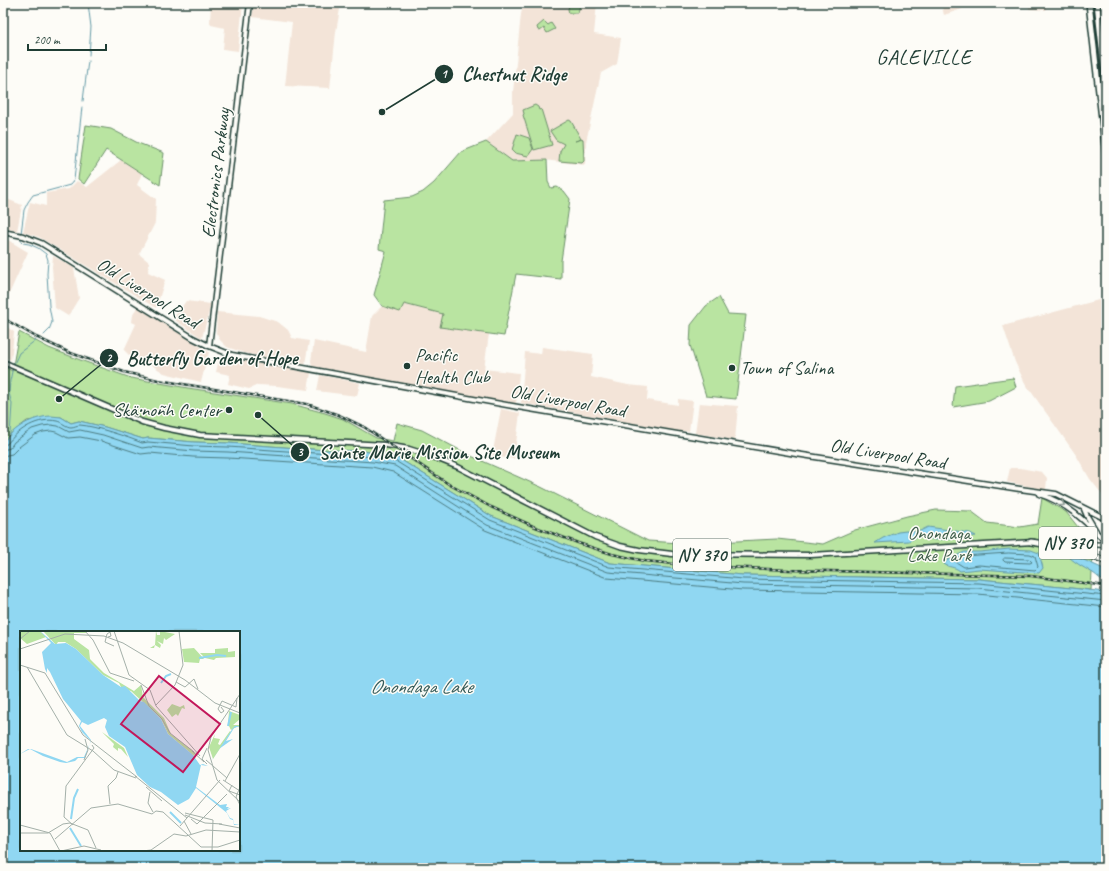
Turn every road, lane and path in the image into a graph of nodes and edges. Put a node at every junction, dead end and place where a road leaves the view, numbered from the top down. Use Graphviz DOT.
graph roads {
  1 [pos="250,3"];
  2 [pos="1089,3"];
  3 [pos="1097,3"];
  4 [pos="1106,82"];
  5 [pos="1106,155"];
  6 [pos="3,232"];
  7 [pos="209,346"];
  8 [pos="3,362"];
  9 [pos="1030,491"];
  10 [pos="1084,508"];
  11 [pos="1106,520"];
  12 [pos="1090,524"];
  13 [pos="1031,542"];
  14 [pos="1106,542"];
  15 [pos="1106,545"];
  16 [pos="1106,561"];
  1 -- 7 [label="main road, Electronics Parkway"];
  2 -- 5 [label="highway"];
  3 -- 4 [label="highway"];
  6 -- 7 [label="main road, Old Liverpool Road"];
  7 -- 9 [label="main road, Old Liverpool Road"];
  8 -- 13 [label="main road, NY 370"];
  9 -- 10 [label="main road, Old Liverpool Road"];
  9 -- 12 [label="main road, one-way"];
  10 -- 11 [label="main road, Old Liverpool Road"];
  10 -- 12 [label="main road"];
  12 -- 14 [label="main road"];
  13 -- 15 [label="main road, NY 370"];
  13 -- 16 [label="highway"];
}
